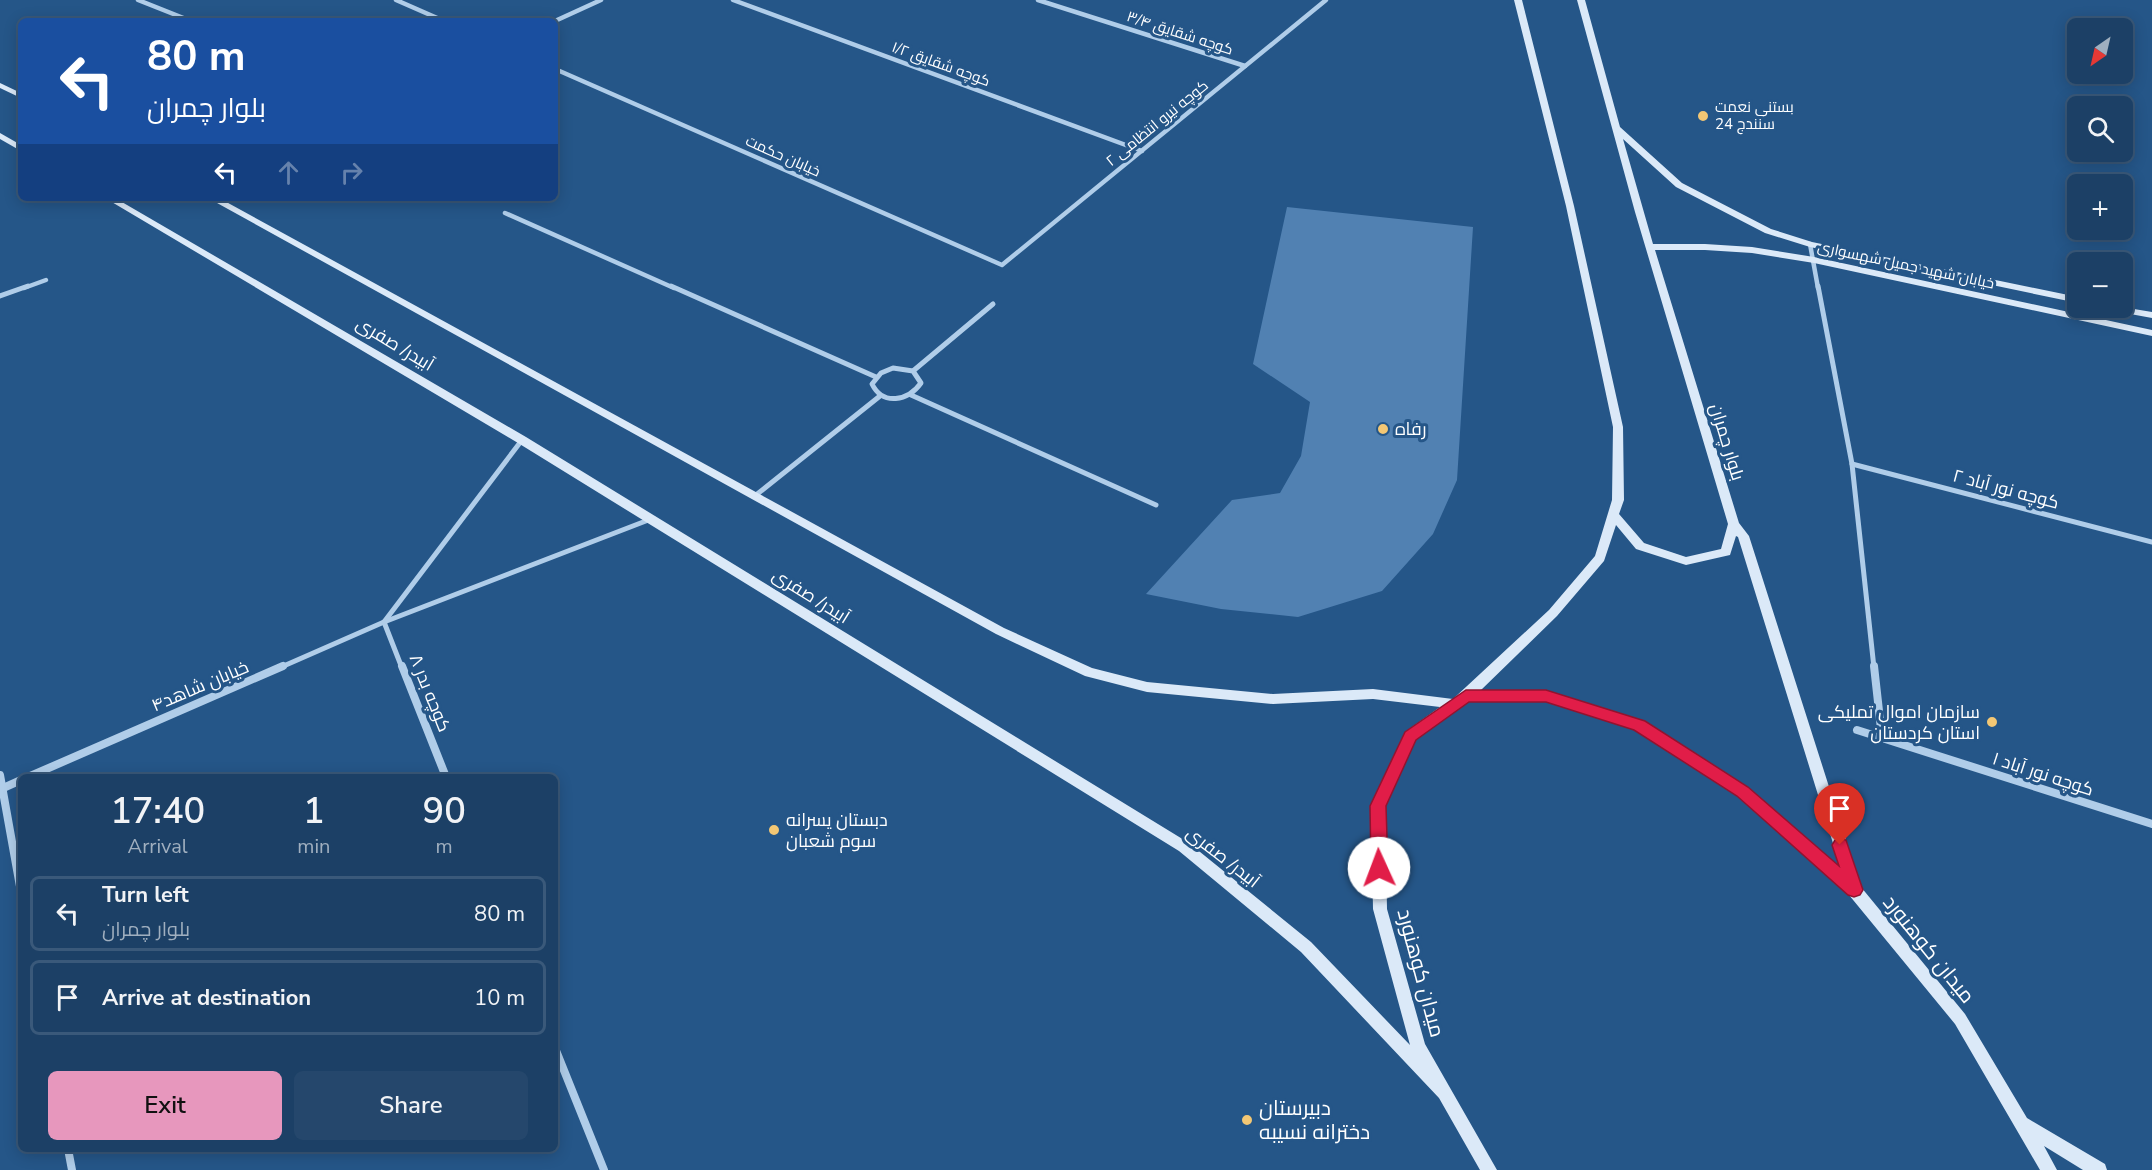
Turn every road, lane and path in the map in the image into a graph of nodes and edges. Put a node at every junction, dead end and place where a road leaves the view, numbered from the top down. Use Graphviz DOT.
graph roads {
  1 [pos="138,0"];
  2 [pos="396,0"];
  3 [pos="601,0"];
  4 [pos="733,0"];
  5 [pos="1038,0"];
  6 [pos="1326,0"];
  7 [pos="1518,0"];
  8 [pos="1581,0"];
  9 [pos="183,18"];
  10 [pos="437,18"];
  11 [pos="558,20"];
  12 [pos="1245,66"];
  13 [pos="558,70"];
  14 [pos="0,85"];
  15 [pos="18,94"];
  16 [pos="1616,128"];
  17 [pos="0,136"];
  18 [pos="18,146"];
  19 [pos="1142,151"];
  20 [pos="114,201"];
  21 [pos="218,201"];
  22 [pos="505,213"];
  23 [pos="1810,244"];
  24 [pos="1650,248"];
  25 [pos="1814,260"];
  26 [pos="1002,264"];
  27 [pos="46,280"];
  28 [pos="0,296"];
  29 [pos="2067,298"];
  30 [pos="993,304"];
  31 [pos="2133,312"];
  32 [pos="2152,315"];
  33 [pos="2152,333"];
  34 [pos="913,371"];
  35 [pos="876,377"];
  36 [pos="911,395"];
  37 [pos="880,396"];
  38 [pos="522,440"];
  39 [pos="1852,464"];
  40 [pos="756,495"];
  41 [pos="1156,505"];
  42 [pos="1614,515"];
  43 [pos="652,519"];
  44 [pos="1734,524"];
  45 [pos="2152,542"];
  46 [pos="384,622"];
  47 [pos="1460,700"];
  48 [pos="1857,730"];
  49 [pos="1882,738"];
  50 [pos="35,774"];
  51 [pos="445,774"];
  52 [pos="0,775"];
  53 [pos="18,781"];
  54 [pos="1,789"];
  55 [pos="2152,824"];
  56 [pos="18,877"];
  57 [pos="1854,890"];
  58 [pos="558,1055"];
  59 [pos="1443,1092"];
  60 [pos="2020,1122"];
  61 [pos="69,1152"];
  62 [pos="72,1170"];
  63 [pos="604,1170"];
  64 [pos="1489,1170"];
  65 [pos="2049,1170"];
  66 [pos="2099,1170"];
  1 -- 9 [label="street"];
  2 -- 10 [label="street"];
  3 -- 11 [label="street"];
  4 -- 19 [label="street, کوچه شقایق ۱/۲"];
  5 -- 12 [label="street, کوچه شقایق ۳/۴"];
  6 -- 12 [label="street, کوچه نیرو انتظامی ۲"];
  7 -- 42 [label="main road"];
  8 -- 16 [label="main road, بلوار چمران"];
  12 -- 19 [label="street, کوچه نیرو انتظامی ۲"];
  13 -- 26 [label="street, خیابان حکمت"];
  14 -- 15 [label="main road"];
  16 -- 23 [label="main road, خیابان شهید جمیل شهسواری"];
  16 -- 24 [label="main road, بلوار چمران"];
  17 -- 18 [label="main road"];
  19 -- 26 [label="street, کوچه نیرو انتظامی ۲"];
  20 -- 38 [label="main road, آبیدر/ صفری"];
  21 -- 40 [label="main road"];
  22 -- 35 [label="street"];
  23 -- 25 [label="street"];
  23 -- 29 [label="main road, خیابان شهید جمیل شهسواری"];
  24 -- 25 [label="main road, خیابان شهید جمیل شهسواری"];
  24 -- 44 [label="main road, بلوار چمران"];
  25 -- 33 [label="main road, خیابان شهید جمیل شهسواری"];
  25 -- 39 [label="street"];
  27 -- 28 [label="street"];
  30 -- 34 [label="street"];
  31 -- 32 [label="main road"];
  34 -- 35 [label="street"];
  34 -- 36 [label="street"];
  35 -- 37 [label="street"];
  36 -- 37 [label="street"];
  36 -- 41 [label="street"];
  37 -- 40 [label="street"];
  38 -- 43 [label="main road, آبیدر/ صفری"];
  38 -- 46 [label="street"];
  39 -- 45 [label="street, کوچه نور آباد ۲"];
  39 -- 49 [label="street"];
  40 -- 47 [label="main road"];
  42 -- 44 [label="main road"];
  42 -- 47 [label="main road"];
  43 -- 46 [label="street, خیابان شاهد۴"];
  43 -- 59 [label="main road, آبیدر/ صفری"];
  44 -- 57 [label="main road, بلوار چمران"];
  46 -- 50 [label="street, خیابان شاهد۴"];
  46 -- 51 [label="street, کوچه بدر ۸"];
  47 -- 57 [label="main road, میدان کوهنورد"];
  47 -- 59 [label="main road, میدان کوهنورد"];
  48 -- 49 [label="street, کوچه نور آباد ۱"];
  49 -- 55 [label="street, کوچه نور آباد ۱"];
  52 -- 54 [label="street"];
  53 -- 54 [label="street"];
  54 -- 56 [label="street"];
  57 -- 60 [label="main road, میدان کوهنورد"];
  58 -- 63 [label="street"];
  59 -- 64 [label="main road, میدان کوهنورد"];
  60 -- 65 [label="main road, میدان کوهنورد"];
  60 -- 66 [label="main road"];
  61 -- 62 [label="street"];
}
